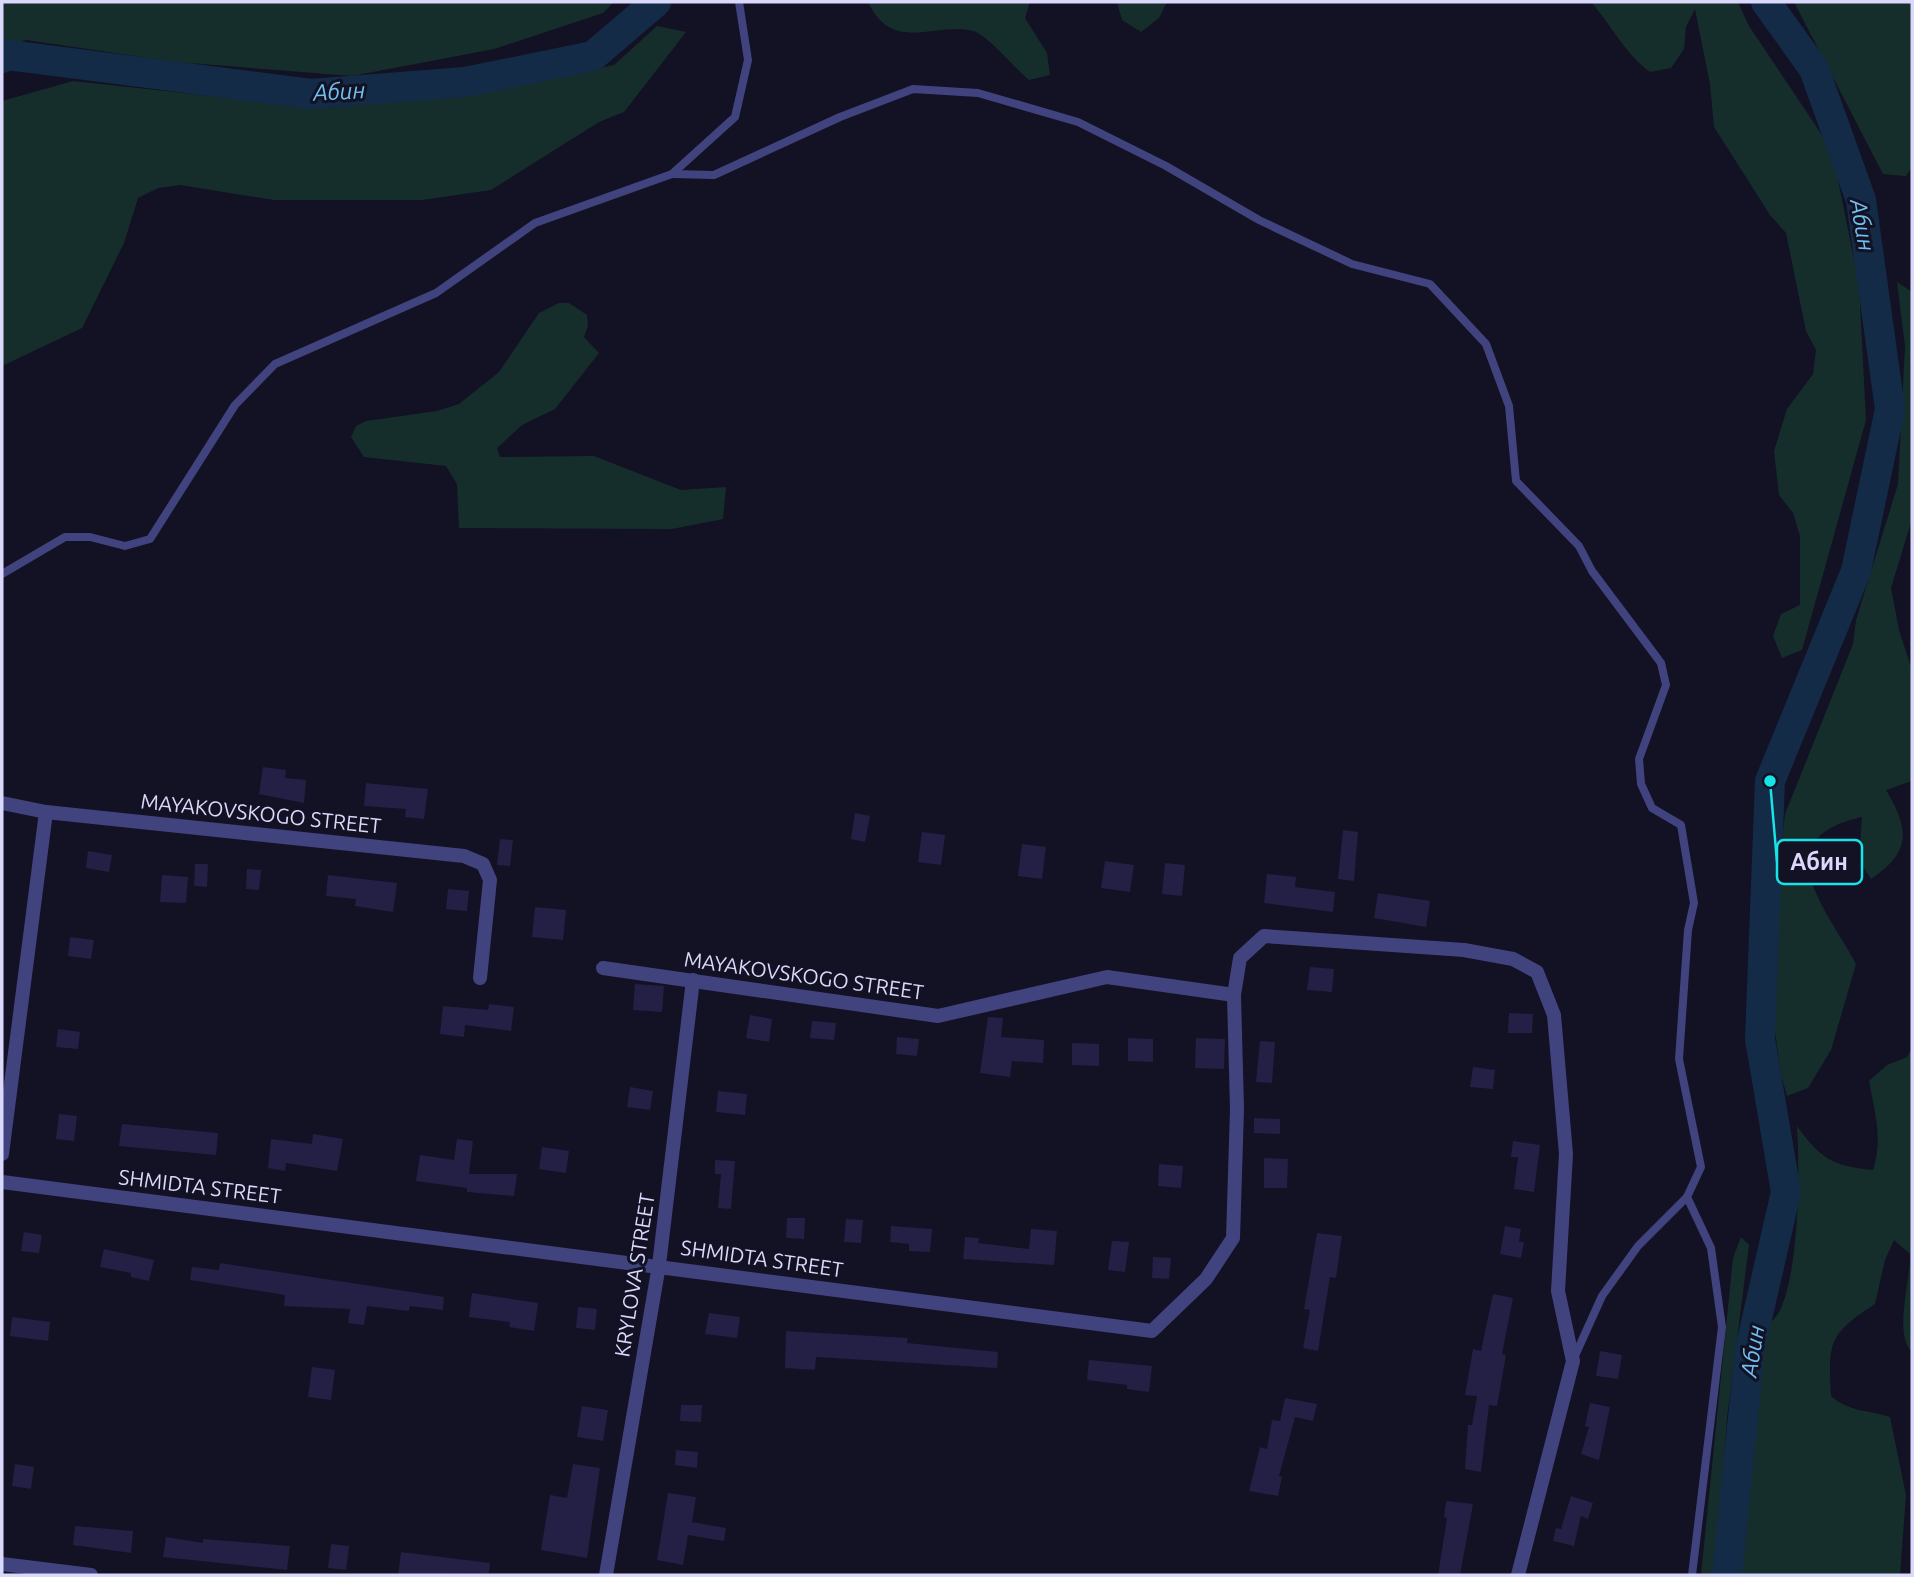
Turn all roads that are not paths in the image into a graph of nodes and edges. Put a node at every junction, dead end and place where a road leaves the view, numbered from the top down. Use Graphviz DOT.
graph roads {
  1 [pos="739,2"];
  2 [pos="673,174"];
  3 [pos="2,574"];
  4 [pos="2,803"];
  5 [pos="46,811"];
  6 [pos="603,968"];
  7 [pos="480,978"];
  8 [pos="694,980"];
  9 [pos="1234,995"];
  10 [pos="2,1154"];
  11 [pos="2,1182"];
  12 [pos="1687,1197"];
  13 [pos="659,1265"];
  14 [pos="1573,1360"];
  15 [pos="2,1564"];
  16 [pos="91,1575"];
  17 [pos="606,1575"];
  18 [pos="1518,1575"];
  19 [pos="1692,1575"];
  1 -- 2 [label="lane"];
  2 -- 3 [label="lane"];
  2 -- 12 [label="lane"];
  4 -- 5 [label="street, MAYAKOVSKOGO STREET"];
  5 -- 7 [label="street, MAYAKOVSKOGO STREET"];
  5 -- 10 [label="street"];
  6 -- 8 [label="street, MAYAKOVSKOGO STREET"];
  8 -- 9 [label="street, MAYAKOVSKOGO STREET"];
  8 -- 13 [label="street, KRYLOVA STREET"];
  9 -- 13 [label="street, SHMIDTA STREET"];
  9 -- 14 [label="street"];
  11 -- 13 [label="street, SHMIDTA STREET"];
  12 -- 14 [label="lane"];
  12 -- 19 [label="lane"];
  13 -- 17 [label="street, KRYLOVA STREET"];
  14 -- 18 [label="street"];
  15 -- 16 [label="street"];
}
